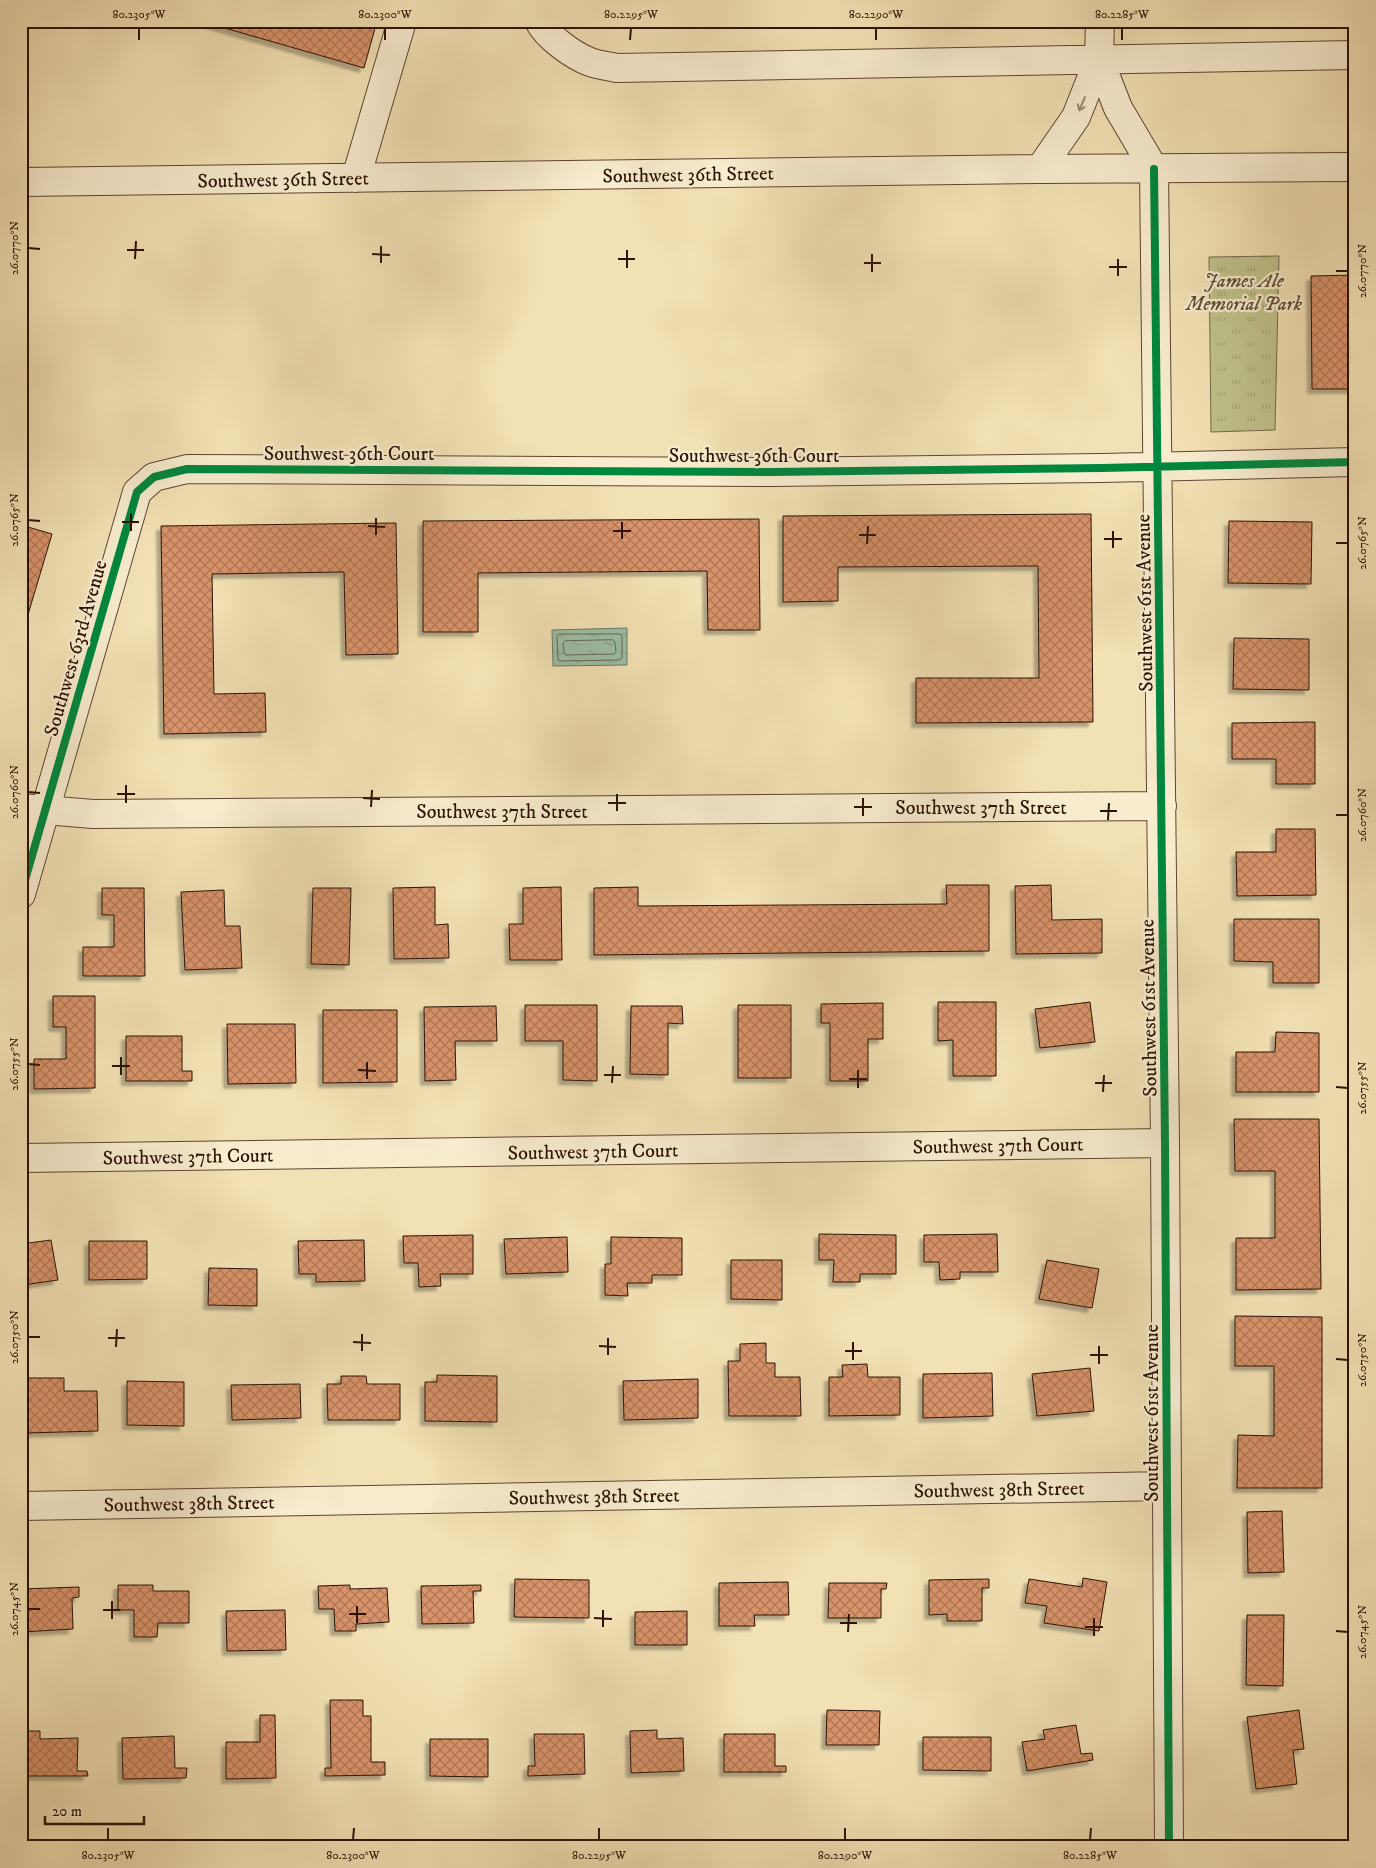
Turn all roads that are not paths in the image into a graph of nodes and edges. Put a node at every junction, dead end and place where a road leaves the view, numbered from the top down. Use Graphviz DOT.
graph roads {
  1 [pos="402,21"];
  2 [pos="539,21"];
  3 [pos="1100,21"];
  4 [pos="1355,55"];
  5 [pos="1099,59"];
  6 [pos="1355,167"];
  7 [pos="1040,169"];
  8 [pos="1154,170"];
  9 [pos="356,178"];
  10 [pos="21,182"];
  11 [pos="1355,462"];
  12 [pos="1159,466"];
  13 [pos="154,477"];
  14 [pos="1162,806"];
  15 [pos="33,809"];
  16 [pos="21,894"];
  17 [pos="1166,1143"];
  18 [pos="21,1158"];
  19 [pos="1167,1486"];
  20 [pos="21,1506"];
  21 [pos="1169,1847"];
  1 -- 9 [label="street"];
  2 -- 5 [label="street"];
  3 -- 5 [label="street"];
  4 -- 5 [label="street"];
  5 -- 7 [label="street, one-way"];
  5 -- 8 [label="street"];
  6 -- 8 [label="street, Southwest 36th Street"];
  7 -- 8 [label="street, Southwest 36th Street"];
  7 -- 9 [label="street, Southwest 36th Street"];
  8 -- 12 [label="street, Southwest 61st Avenue"];
  9 -- 10 [label="street, Southwest 36th Street"];
  11 -- 12 [label="street, Southwest 36th Court"];
  12 -- 13 [label="street, Southwest 36th Court"];
  12 -- 14 [label="street, Southwest 61st Avenue"];
  13 -- 15 [label="street, Southwest 63rd Avenue"];
  14 -- 15 [label="street, Southwest 37th Street"];
  14 -- 17 [label="street, Southwest 61st Avenue"];
  15 -- 16 [label="street, Southwest 63rd Avenue"];
  17 -- 18 [label="street, Southwest 37th Court"];
  17 -- 19 [label="street, Southwest 61st Avenue"];
  19 -- 20 [label="street, Southwest 38th Street"];
  19 -- 21 [label="street, Southwest 61st Avenue"];
}
